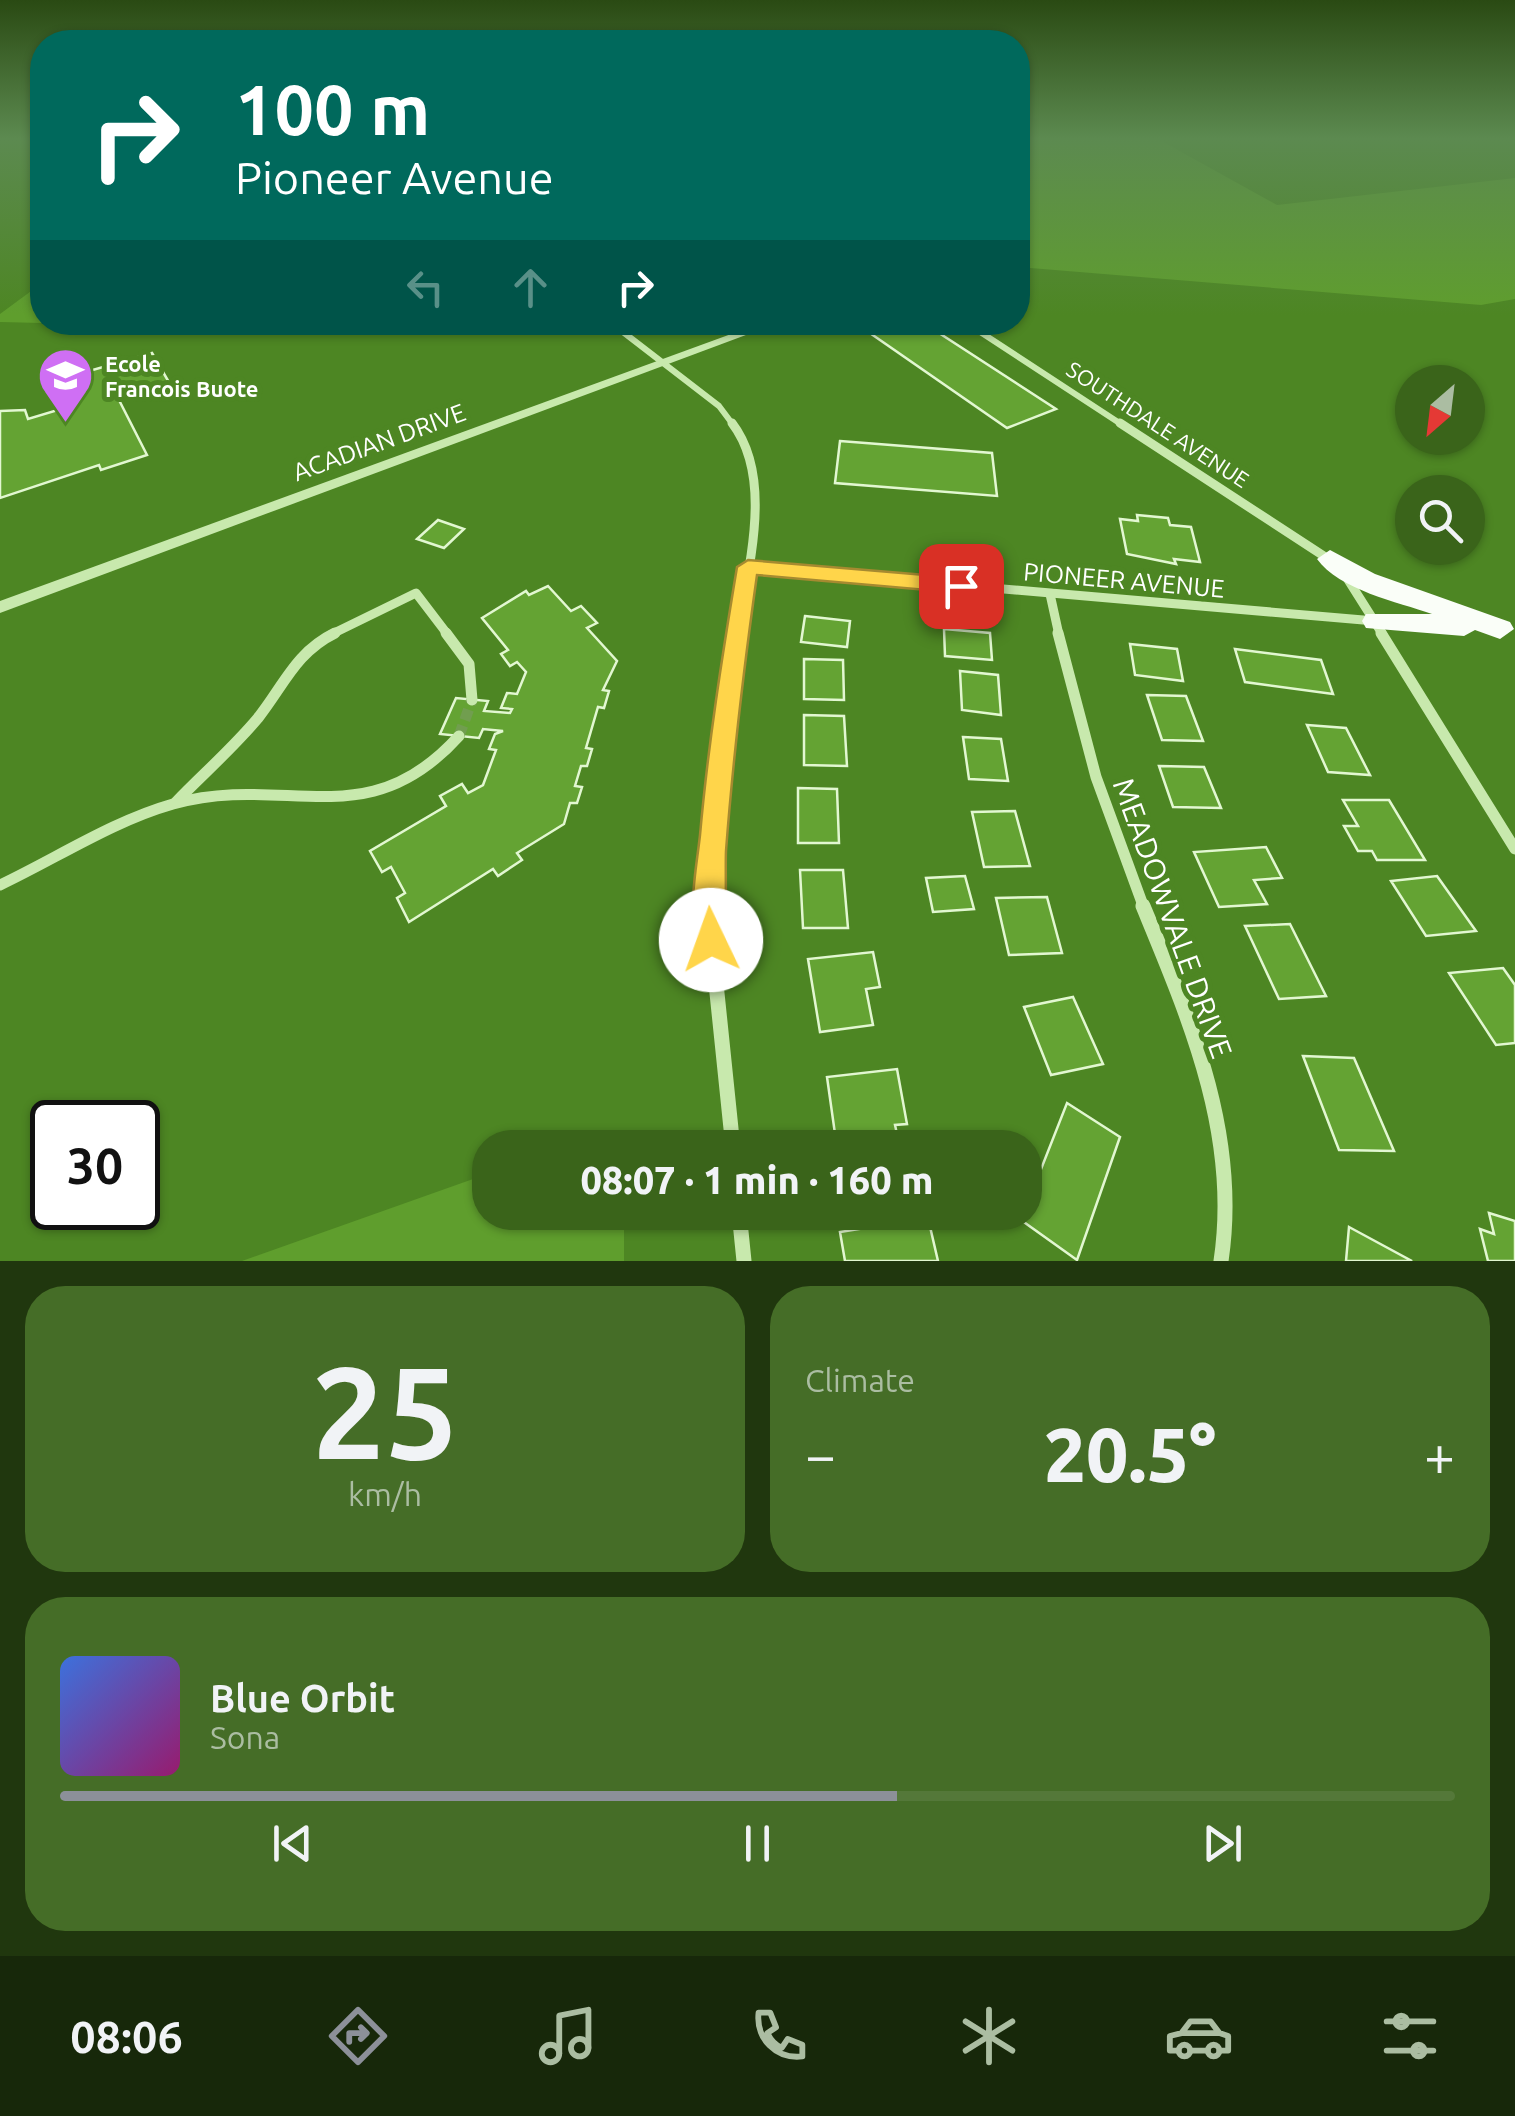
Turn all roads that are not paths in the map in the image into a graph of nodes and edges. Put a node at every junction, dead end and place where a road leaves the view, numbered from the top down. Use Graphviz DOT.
graph roads {
  1 [pos="628,335"];
  2 [pos="741,335"];
  3 [pos="985,335"];
  4 [pos="666,363"];
  5 [pos="1330,559"];
  6 [pos="748,567"];
  7 [pos="1050,594"];
  8 [pos="0,607"];
  9 [pos="1376,620"];
  10 [pos="1508,629"];
  11 [pos="472,700"];
  12 [pos="460,736"];
  13 [pos="175,803"];
  14 [pos="1515,849"];
  15 [pos="0,885"];
  16 [pos="730,1130"];
  17 [pos="741,1230"];
  18 [pos="744,1261"];
  19 [pos="1220,1261"];
  1 -- 4 [label="street"];
  2 -- 4 [label="street, ACADIAN DRIVE"];
  3 -- 5 [label="street, SOUTHDALE AVENUE"];
  4 -- 6 [label="street"];
  4 -- 8 [label="street, ACADIAN DRIVE"];
  5 -- 9 [label="street, SOUTHDALE AVENUE"];
  5 -- 10 [label="highway"];
  6 -- 7 [label="street, PIONEER AVENUE"];
  6 -- 16 [label="street"];
  7 -- 9 [label="street, PIONEER AVENUE"];
  7 -- 19 [label="street, MEADOWVALE DRIVE"];
  9 -- 10 [label="highway"];
  9 -- 14 [label="street"];
  11 -- 13 [label="street"];
  12 -- 13 [label="street"];
  13 -- 15 [label="street"];
  17 -- 18 [label="street"];
}
